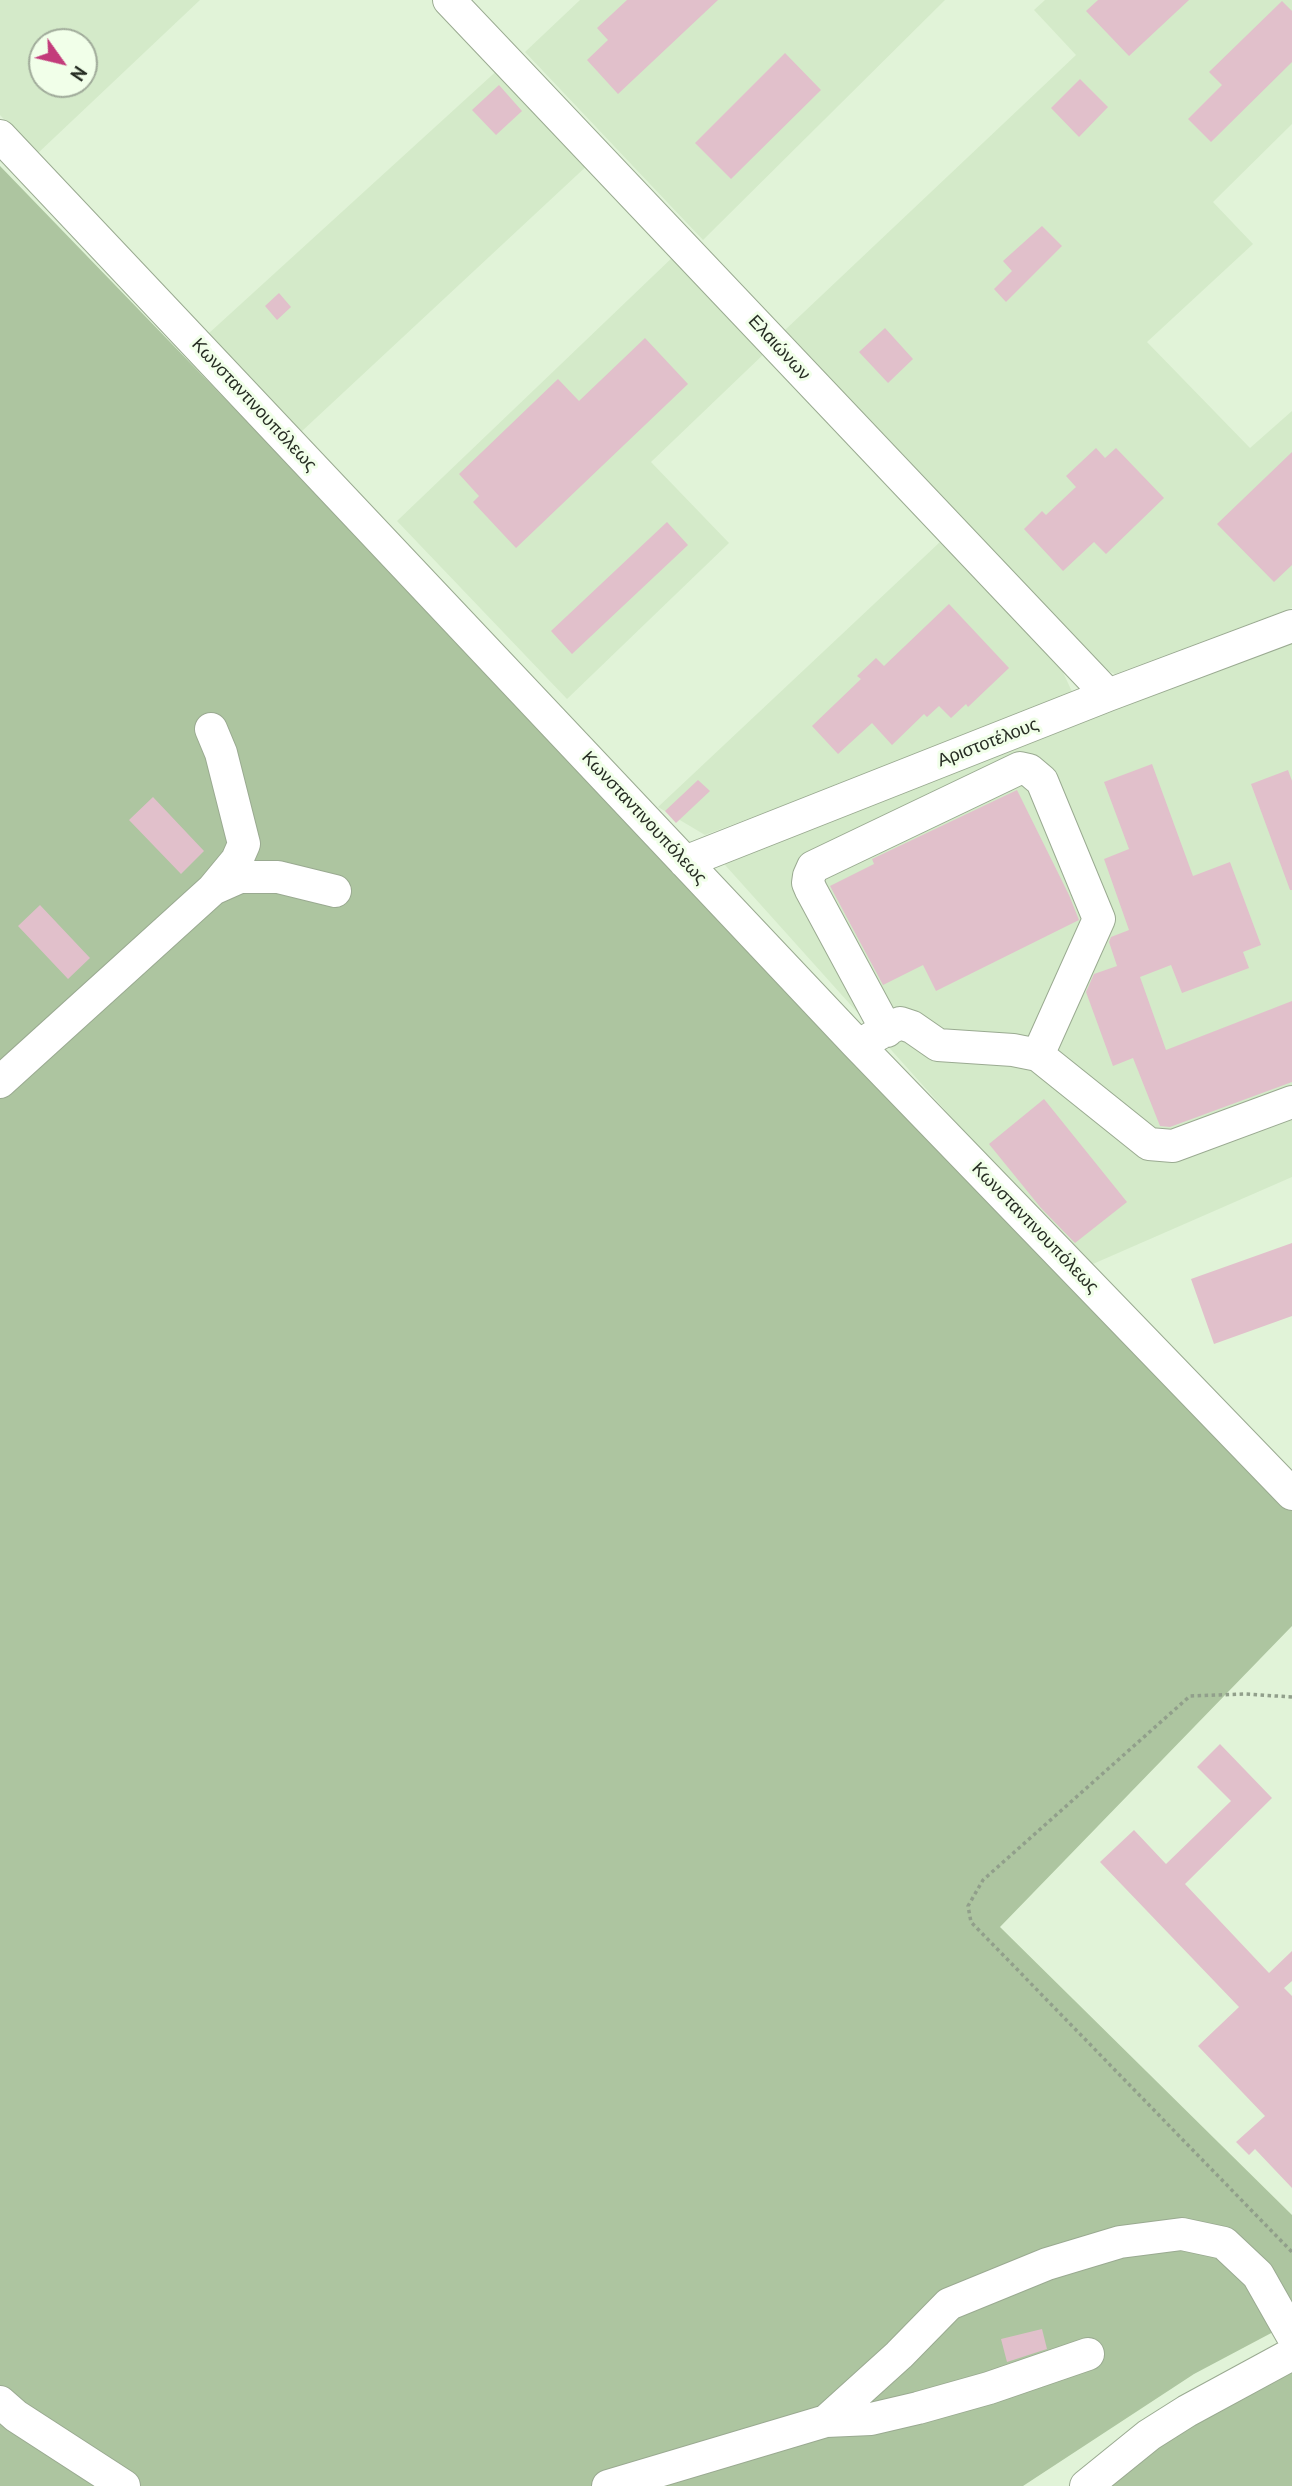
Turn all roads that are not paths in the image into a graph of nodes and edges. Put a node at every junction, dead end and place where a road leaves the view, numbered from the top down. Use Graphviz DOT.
graph roads {
  1 [pos="449,0"];
  2 [pos="0,136"];
  3 [pos="1292,626"];
  4 [pos="1108,695"];
  5 [pos="211,729"];
  6 [pos="685,862"];
  7 [pos="214,889"];
  8 [pos="335,891"];
  9 [pos="887,1031"];
  10 [pos="856,1043"];
  11 [pos="1038,1055"];
  12 [pos="0,1082"];
  13 [pos="1292,1102"];
  14 [pos="1292,1494"];
  15 [pos="1292,2334"];
  16 [pos="1088,2354"];
  17 [pos="1292,2354"];
  18 [pos="0,2402"];
  19 [pos="826,2421"];
  20 [pos="124,2486"];
  21 [pos="608,2486"];
  22 [pos="1086,2486"];
  1 -- 4 [label="street, Ελαιώνων"];
  2 -- 6 [label="street, Κωνσταντινουπόλεως"];
  3 -- 4 [label="street, Αριστοτέλους"];
  4 -- 6 [label="street, Αριστοτέλους"];
  5 -- 7 [label="street"];
  6 -- 10 [label="street, Κωνσταντινουπόλεως"];
  7 -- 8 [label="street"];
  7 -- 12 [label="street"];
  9 -- 10 [label="street"];
  9 -- 11 [label="street"];
  9 -- 11 [label="street"];
  10 -- 14 [label="street, Κωνσταντινουπόλεως"];
  11 -- 13 [label="street"];
  15 -- 19 [label="street"];
  16 -- 19 [label="street"];
  17 -- 22 [label="street"];
  18 -- 20 [label="street"];
  19 -- 21 [label="street"];
}
